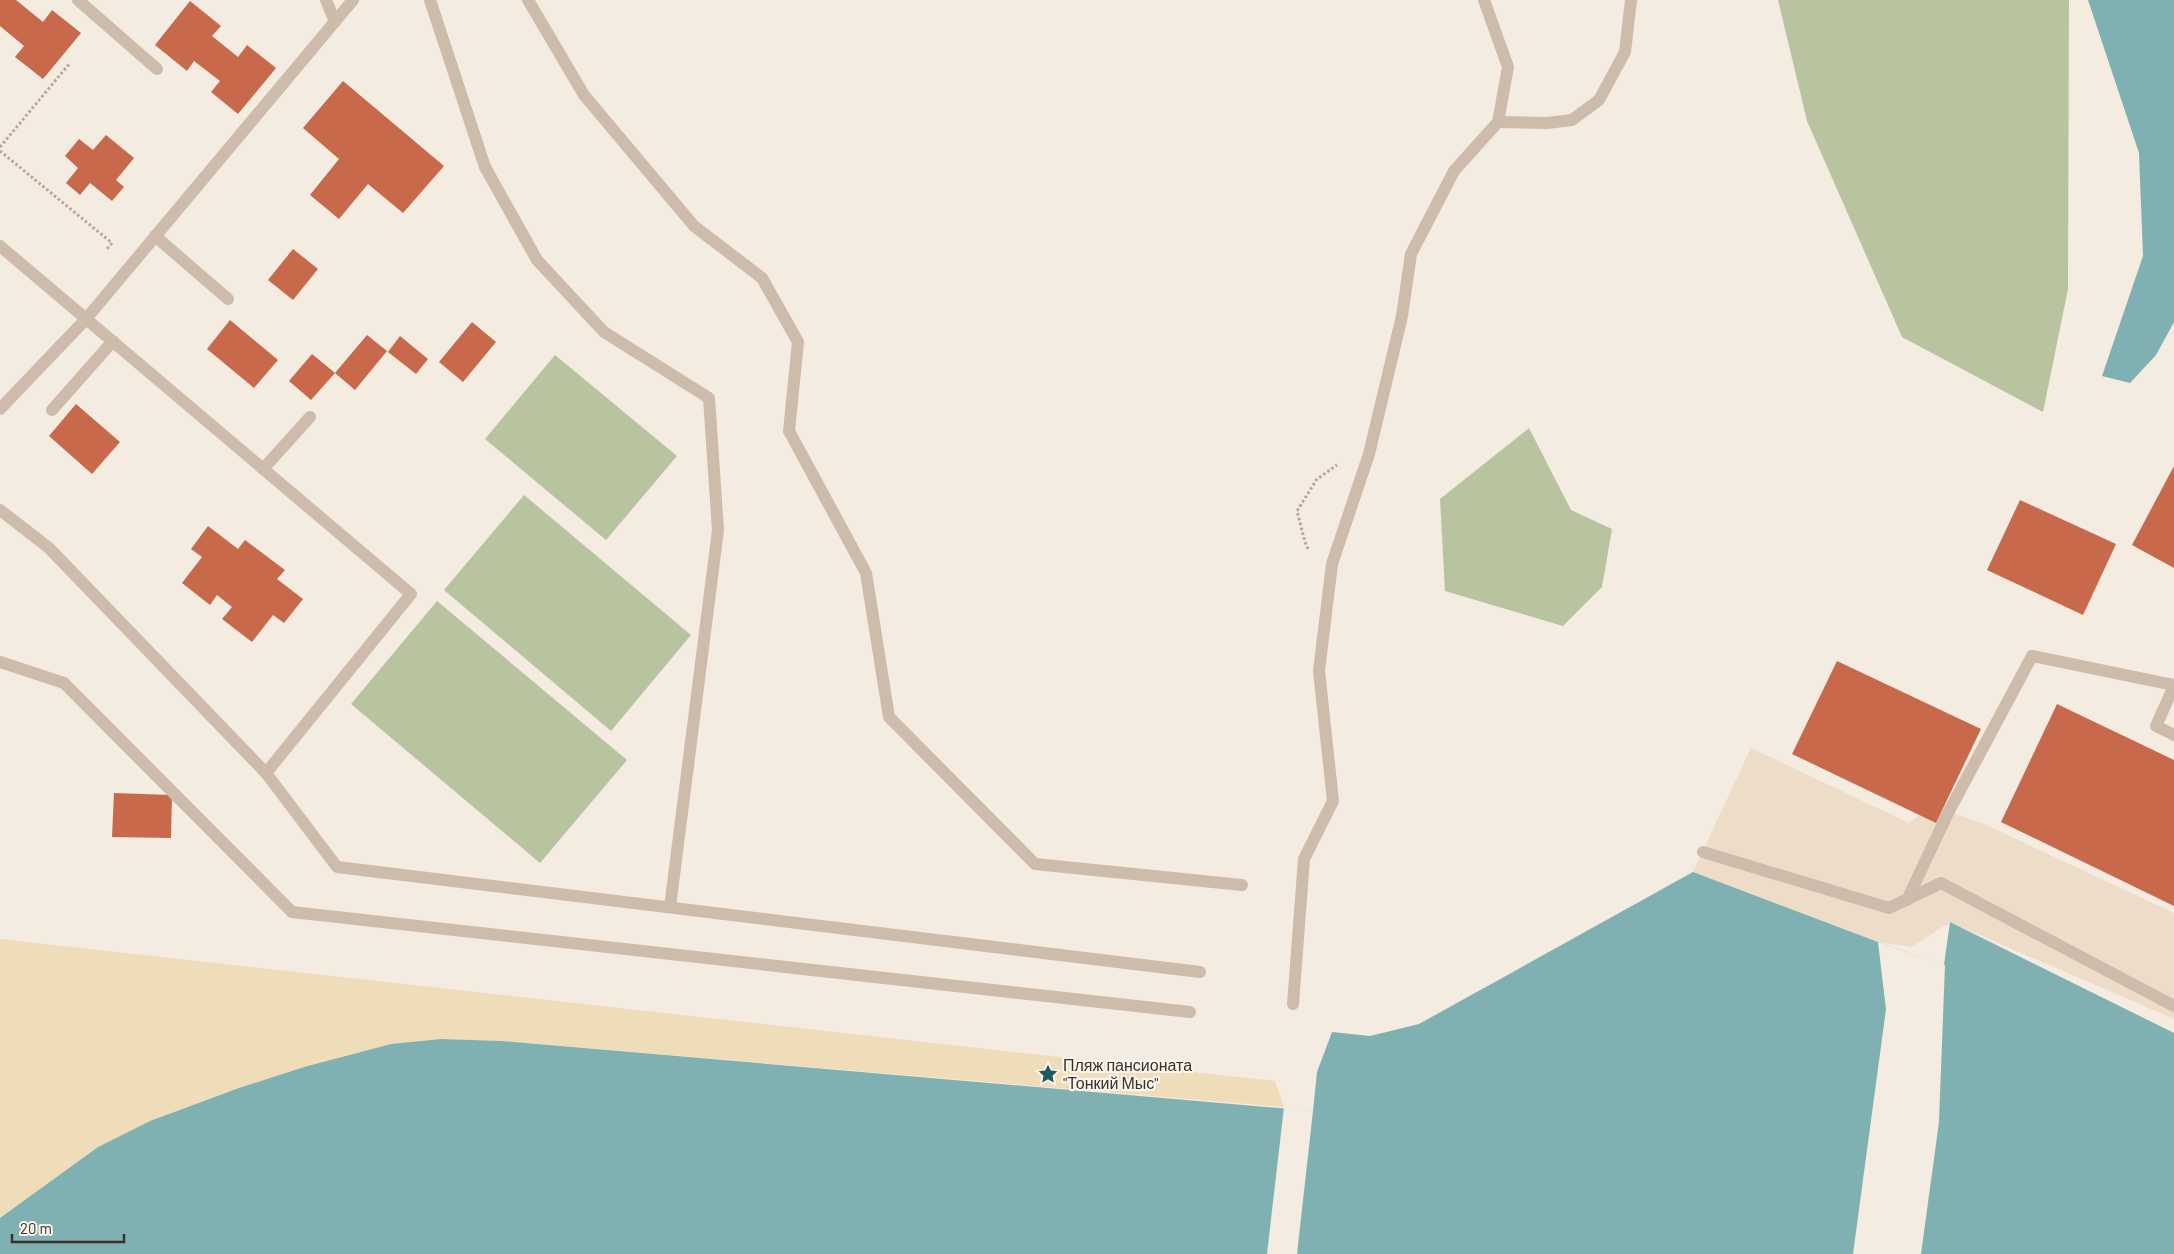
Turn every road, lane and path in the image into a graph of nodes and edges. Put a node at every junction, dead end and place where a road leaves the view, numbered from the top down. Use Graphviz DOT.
graph roads {
  1 [pos="78,0"];
  2 [pos="326,0"];
  3 [pos="353,0"];
  4 [pos="430,0"];
  5 [pos="528,0"];
  6 [pos="1484,0"];
  7 [pos="1631,0"];
  8 [pos="335,22"];
  9 [pos="70,63"];
  10 [pos="157,69"];
  11 [pos="1498,122"];
  12 [pos="0,147"];
  13 [pos="0,152"];
  14 [pos="155,236"];
  15 [pos="0,246"];
  16 [pos="100,258"];
  17 [pos="228,299"];
  18 [pos="86,319"];
  19 [pos="112,341"];
  20 [pos="0,409"];
  21 [pos="52,410"];
  22 [pos="310,417"];
  23 [pos="263,469"];
  24 [pos="0,510"];
  25 [pos="0,662"];
  26 [pos="2174,686"];
  27 [pos="2174,735"];
  28 [pos="266,773"];
  29 [pos="1703,852"];
  30 [pos="1242,885"];
  31 [pos="1907,900"];
  32 [pos="670,907"];
  33 [pos="1200,972"];
  34 [pos="1293,1004"];
  35 [pos="2174,1006"];
  36 [pos="1190,1012"];
  1 -- 10 [label="lane"];
  2 -- 8 [label="lane"];
  3 -- 8 [label="lane"];
  4 -- 32 [label="lane"];
  5 -- 30 [label="lane"];
  6 -- 11 [label="lane"];
  7 -- 11 [label="lane"];
  8 -- 14 [label="lane"];
  9 -- 12 [label="path"];
  11 -- 34 [label="lane"];
  13 -- 16 [label="path"];
  14 -- 17 [label="lane"];
  14 -- 18 [label="lane"];
  15 -- 18 [label="lane"];
  18 -- 19 [label="lane"];
  18 -- 20 [label="lane"];
  19 -- 21 [label="lane"];
  19 -- 23 [label="lane"];
  22 -- 23 [label="lane"];
  23 -- 28 [label="lane"];
  24 -- 28 [label="lane"];
  25 -- 36 [label="lane"];
  26 -- 27 [label="lane"];
  26 -- 31 [label="lane"];
  28 -- 32 [label="lane"];
  29 -- 31 [label="lane"];
  31 -- 35 [label="lane"];
  32 -- 33 [label="lane"];
}
